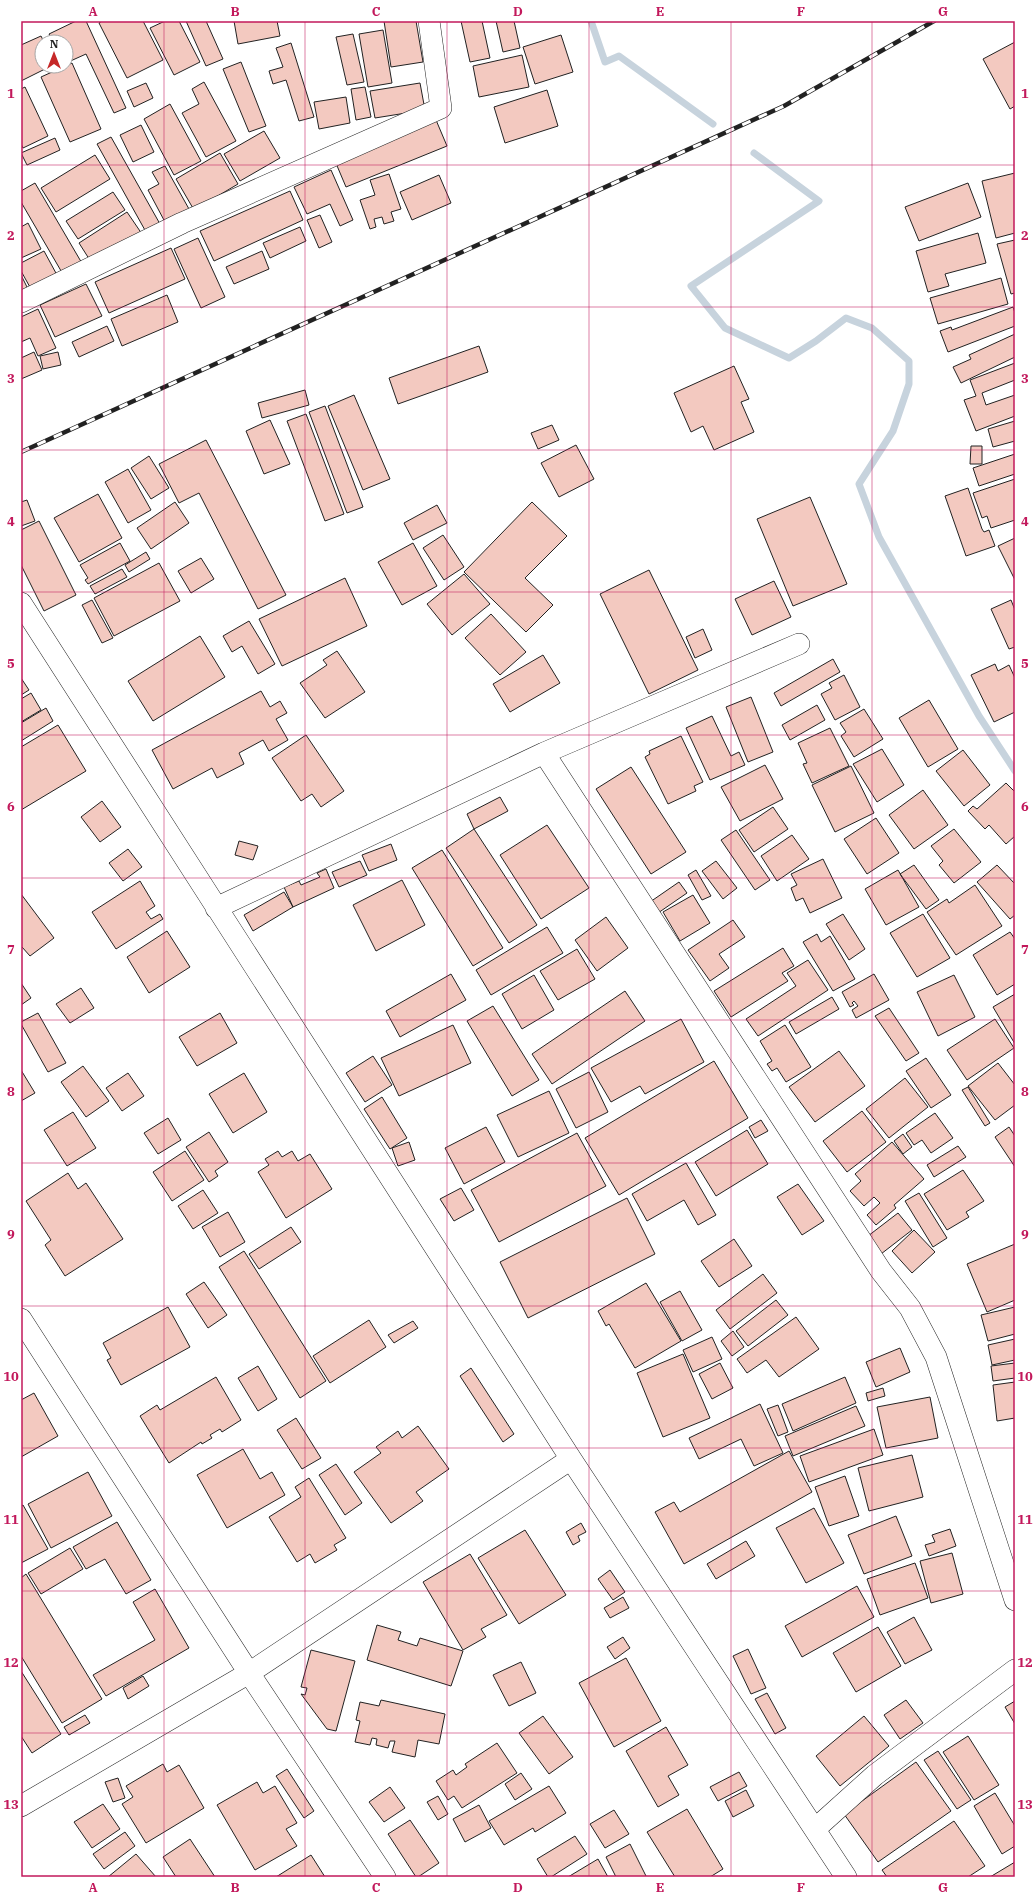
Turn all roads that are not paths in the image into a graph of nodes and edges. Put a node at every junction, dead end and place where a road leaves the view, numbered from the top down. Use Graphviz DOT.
graph roads {
  1 [pos="429,21"];
  2 [pos="21,302"];
  3 [pos="21,603"];
  4 [pos="799,644"];
  5 [pos="544,753"];
  6 [pos="216,908"];
  7 [pos="21,1319"];
  8 [pos="571,1459"];
  9 [pos="1015,1600"];
  10 [pos="1015,1670"];
  11 [pos="249,1674"];
  12 [pos="21,1806"];
  13 [pos="815,1829"];
  14 [pos="385,1877"];
  15 [pos="846,1877"];
  1 -- 2 [label="street"];
  3 -- 6 [label="street"];
  4 -- 5 [label="street"];
  5 -- 6 [label="street"];
  5 -- 9 [label="street"];
  6 -- 8 [label="street"];
  7 -- 11 [label="street"];
  8 -- 11 [label="street"];
  8 -- 13 [label="street"];
  10 -- 13 [label="street"];
  11 -- 12 [label="street"];
  11 -- 14 [label="street"];
  13 -- 15 [label="street"];
}
